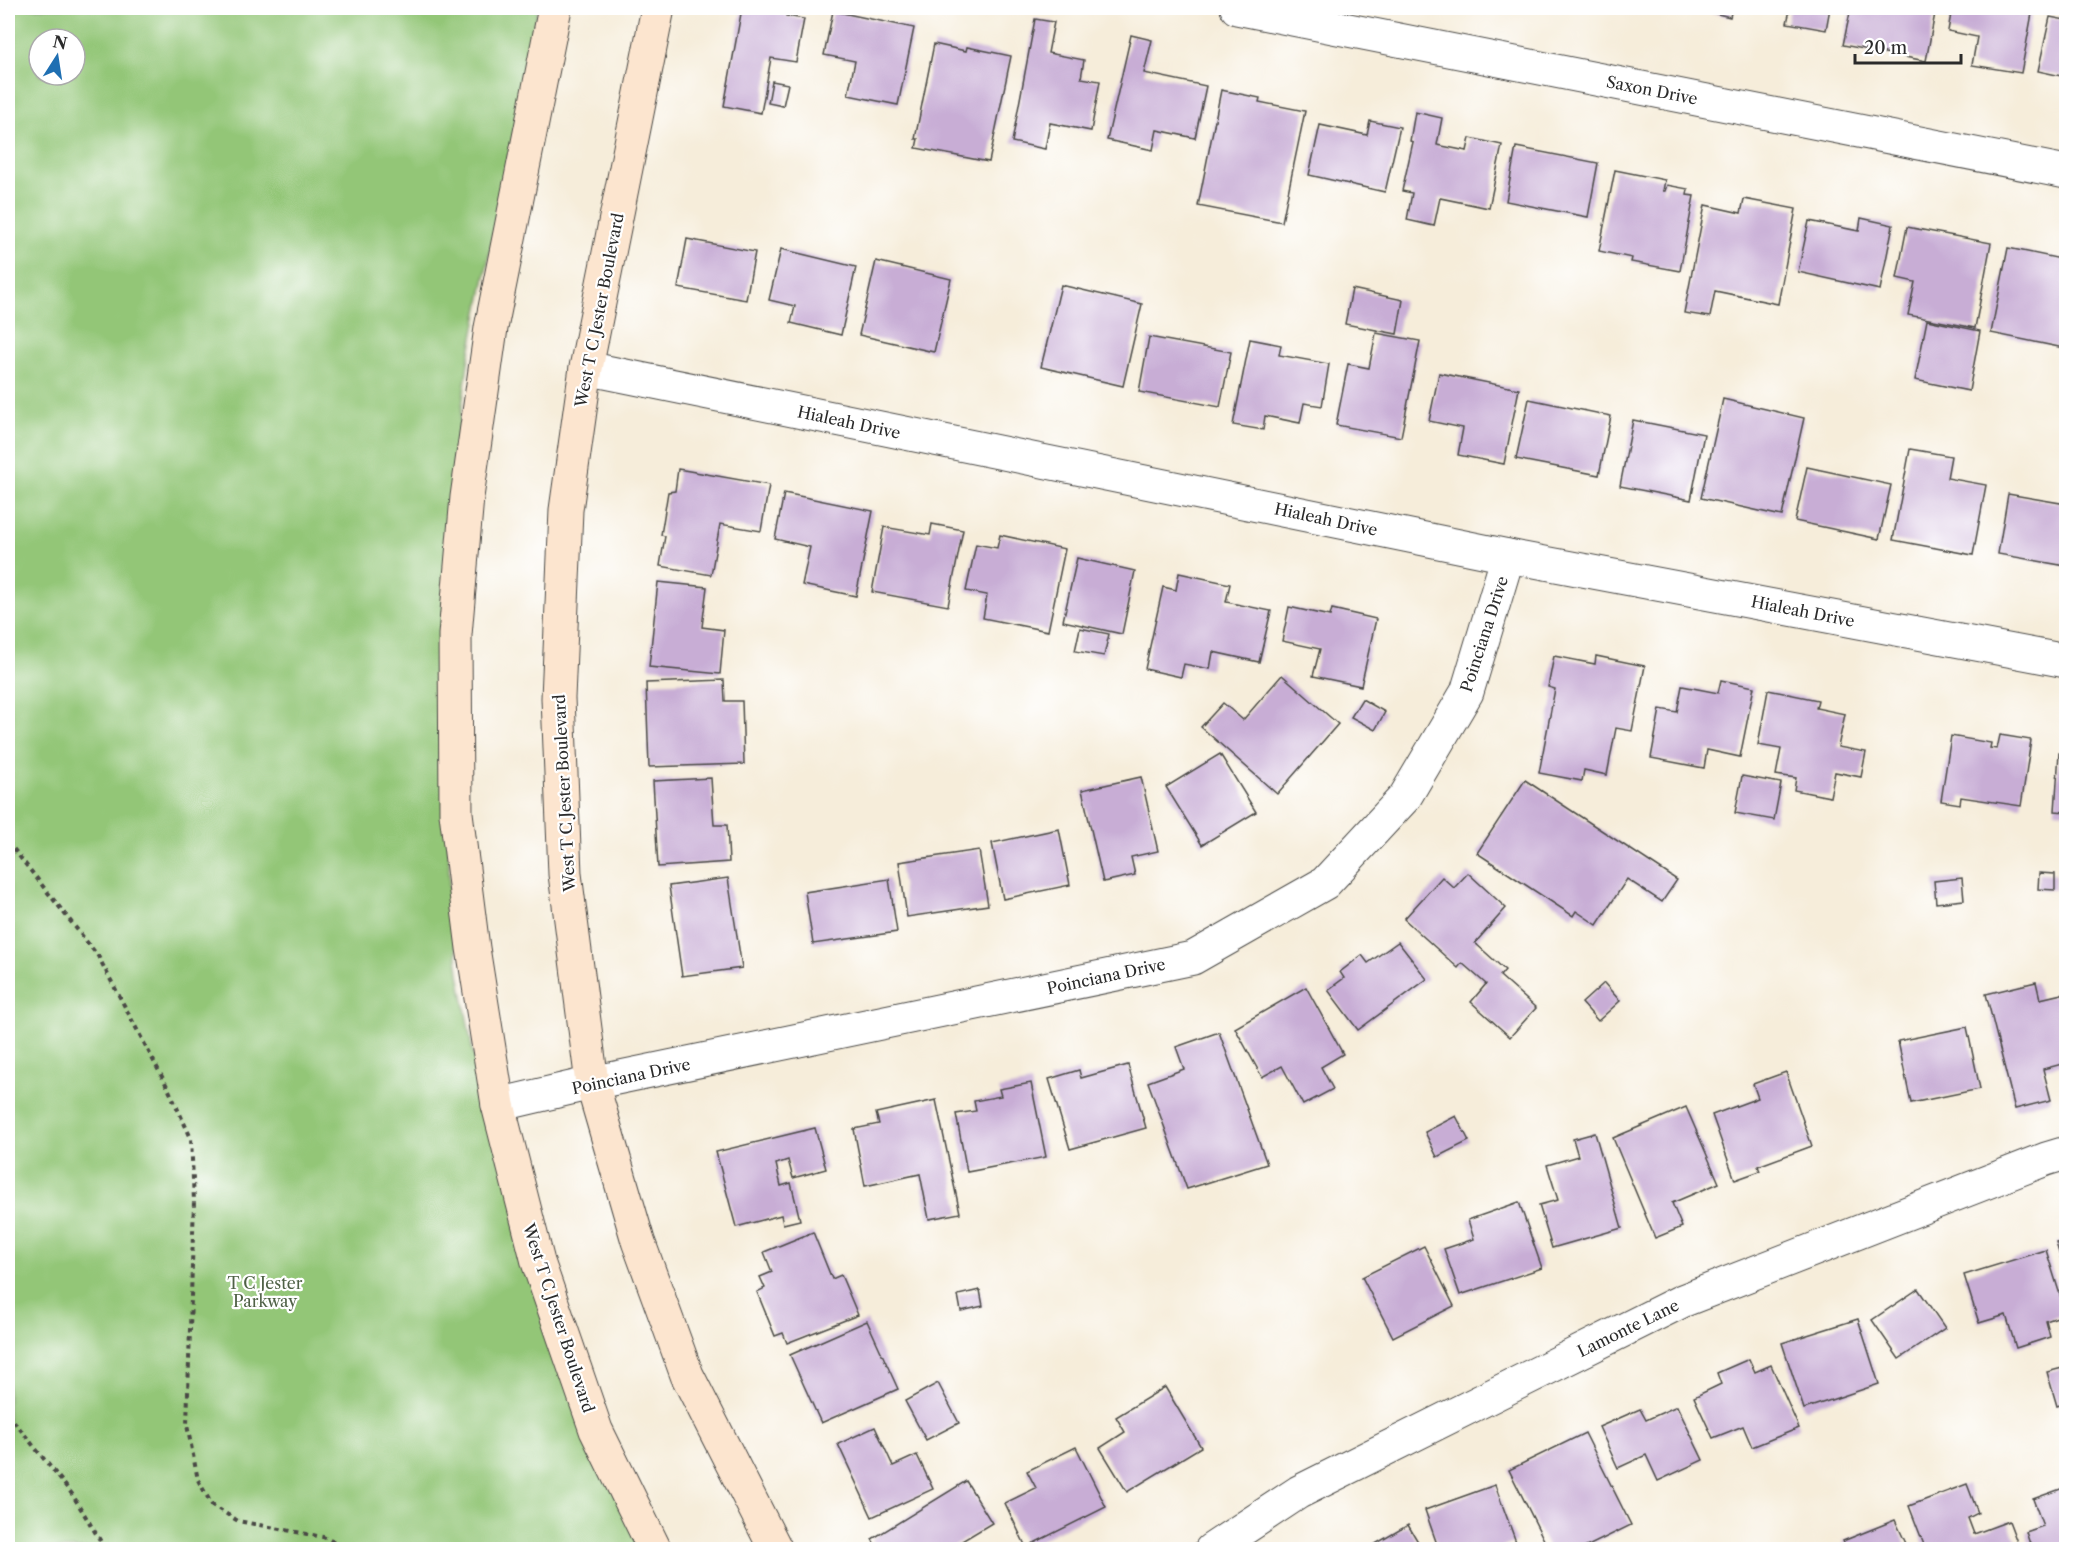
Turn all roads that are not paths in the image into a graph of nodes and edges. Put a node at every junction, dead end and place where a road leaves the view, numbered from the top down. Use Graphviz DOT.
graph roads {
  1 [pos="555,8"];
  2 [pos="658,8"];
  3 [pos="1236,8"];
  4 [pos="2067,172"];
  5 [pos="586,368"];
  6 [pos="1508,556"];
  7 [pos="2067,661"];
  8 [pos="592,1083"];
  9 [pos="498,1105"];
  10 [pos="2067,1153"];
  11 [pos="655,1550"];
  12 [pos="776,1550"];
  13 [pos="1210,1550"];
  1 -- 9 [label="main road, West T C Jester Boulevard"];
  2 -- 5 [label="main road, West T C Jester Boulevard"];
  3 -- 4 [label="street, Saxon Drive"];
  5 -- 6 [label="street, Hialeah Drive"];
  5 -- 8 [label="main road, West T C Jester Boulevard"];
  6 -- 7 [label="street, Hialeah Drive"];
  6 -- 8 [label="street, Poinciana Drive"];
  8 -- 9 [label="street, Poinciana Drive"];
  8 -- 12 [label="main road, West T C Jester Boulevard"];
  9 -- 11 [label="main road, West T C Jester Boulevard"];
  10 -- 13 [label="street, Lamonte Lane"];
}
